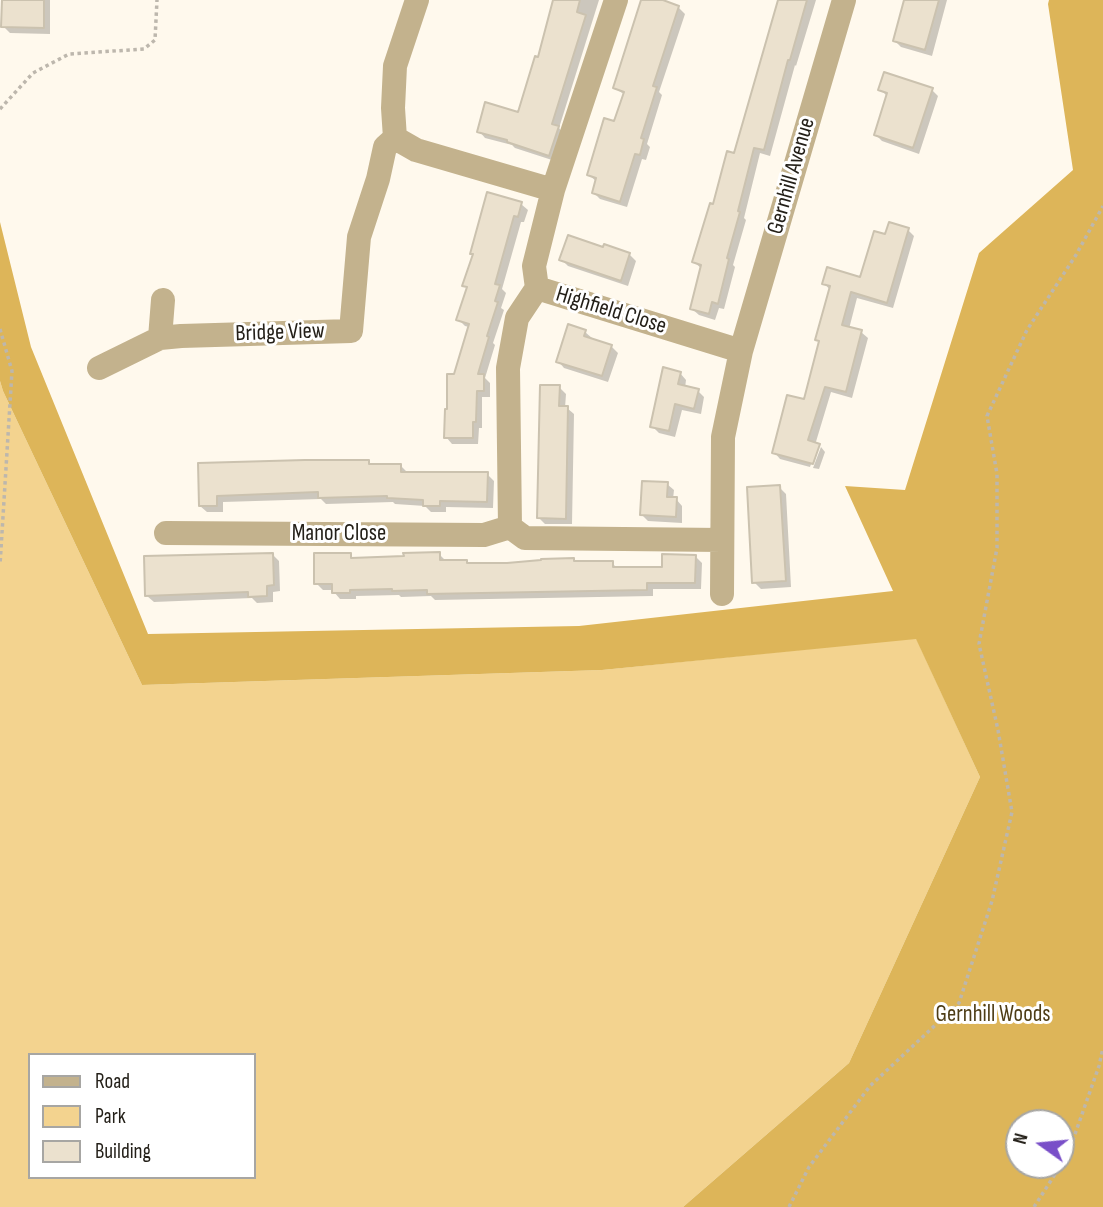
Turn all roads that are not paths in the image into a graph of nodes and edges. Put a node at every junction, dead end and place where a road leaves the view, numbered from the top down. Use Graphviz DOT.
graph roads {
  1 [pos="417,0"];
  2 [pos="616,0"];
  3 [pos="844,0"];
  4 [pos="395,138"];
  5 [pos="553,190"];
  6 [pos="537,288"];
  7 [pos="163,300"];
  8 [pos="160,338"];
  9 [pos="741,351"];
  10 [pos="99,368"];
  11 [pos="510,527"];
  12 [pos="166,533"];
  13 [pos="722,540"];
  14 [pos="722,594"];
  1 -- 4 [label="street"];
  2 -- 5 [label="street, Highfield Close"];
  3 -- 9 [label="street, Gernhill Avenue"];
  4 -- 5 [label="street"];
  4 -- 8 [label="street, Bridge View"];
  5 -- 6 [label="street, Highfield Close"];
  6 -- 9 [label="street, Highfield Close"];
  6 -- 11 [label="street"];
  7 -- 8 [label="street"];
  8 -- 10 [label="street, Bridge View"];
  9 -- 13 [label="street, Gernhill Avenue"];
  11 -- 12 [label="street, Manor Close"];
  11 -- 13 [label="street"];
  13 -- 14 [label="street, Gernhill Avenue"];
}
